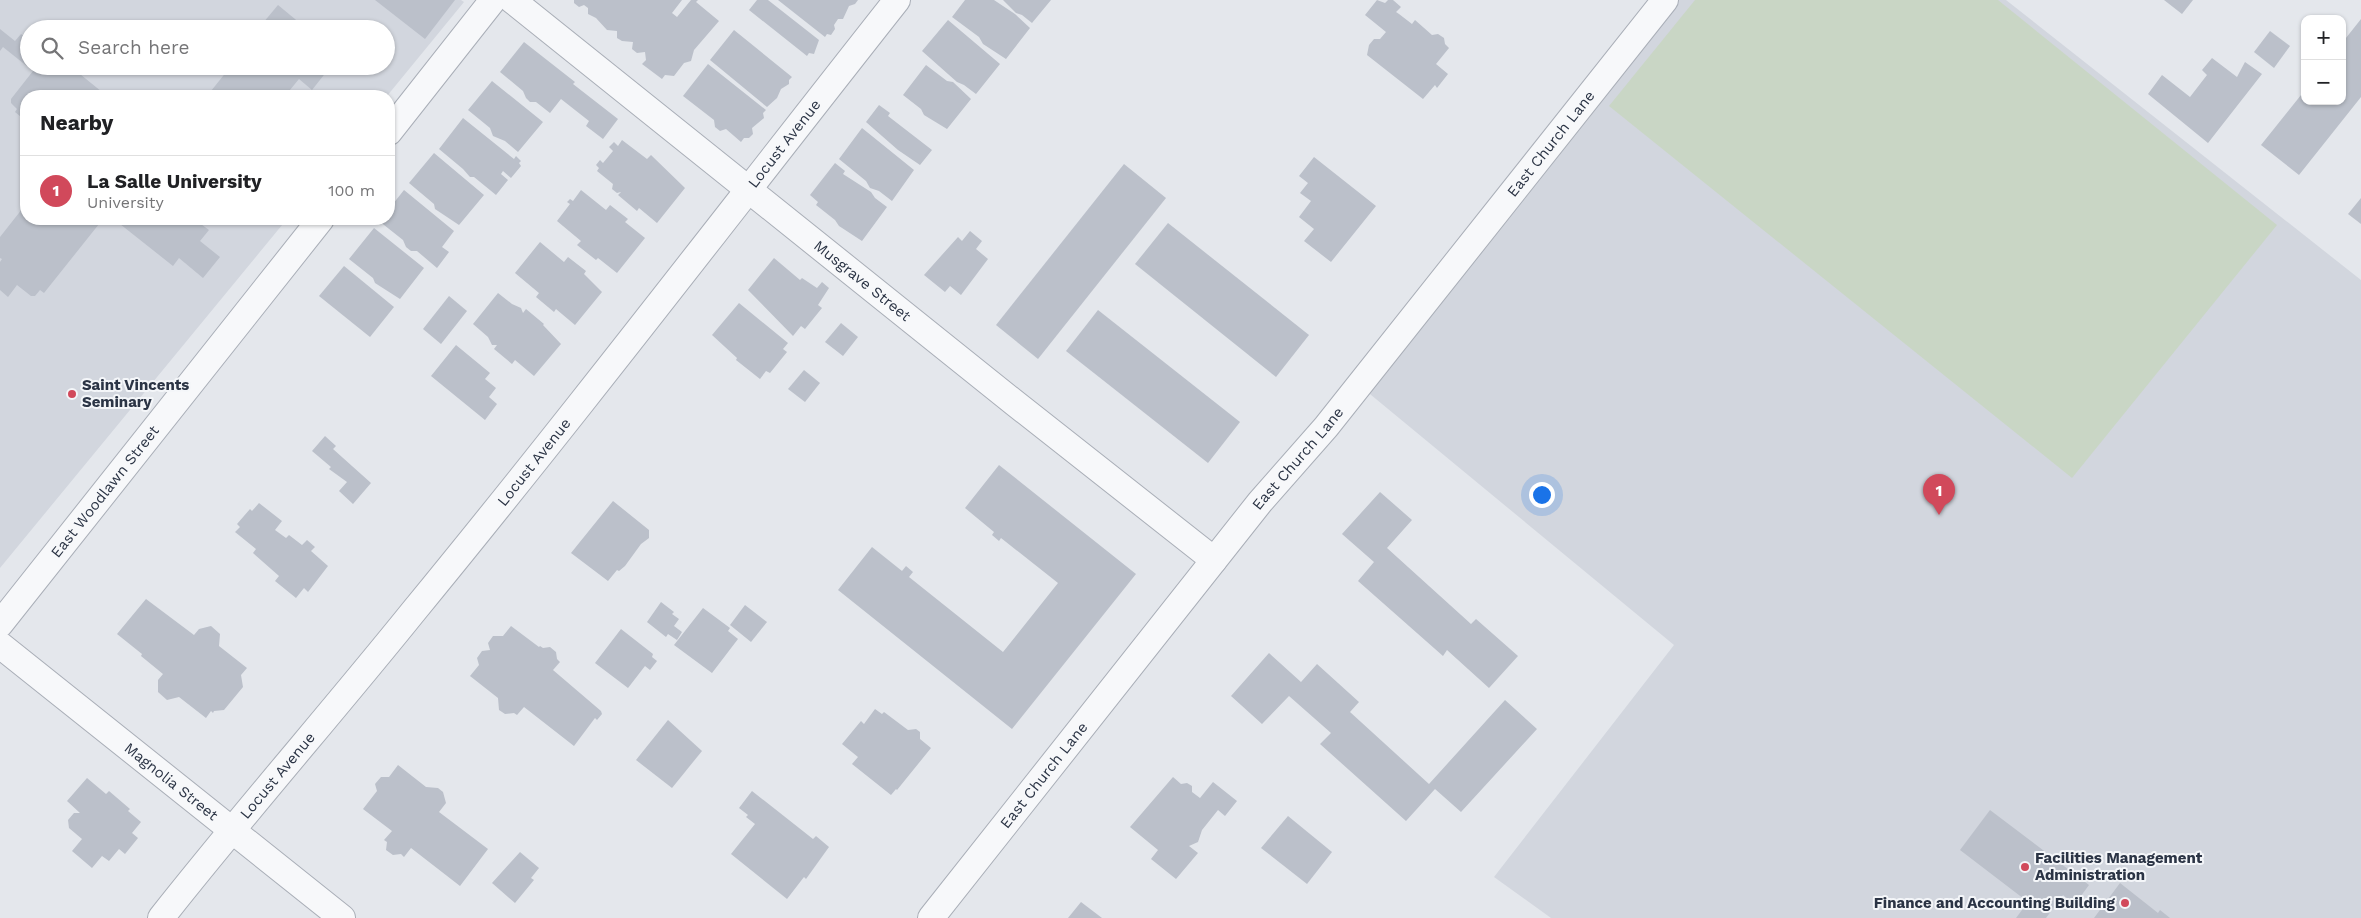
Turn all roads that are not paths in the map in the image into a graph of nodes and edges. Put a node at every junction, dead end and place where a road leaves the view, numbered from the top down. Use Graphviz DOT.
graph roads {
  1 [pos="493,0"];
  2 [pos="512,0"];
  3 [pos="897,0"];
  4 [pos="1665,0"];
  5 [pos="395,124"];
  6 [pos="748,188"];
  7 [pos="316,225"];
  8 [pos="1214,560"];
  9 [pos="0,624"];
  10 [pos="0,645"];
  11 [pos="232,828"];
  12 [pos="162,918"];
  13 [pos="342,918"];
  14 [pos="931,918"];
  1 -- 5 [label="street"];
  2 -- 6 [label="street, Musgrave Street"];
  3 -- 6 [label="street, Locust Avenue"];
  4 -- 8 [label="street, East Church Lane"];
  6 -- 8 [label="street, Musgrave Street"];
  6 -- 11 [label="street, Locust Avenue"];
  7 -- 9 [label="street, East Woodlawn Street"];
  8 -- 14 [label="street, East Church Lane"];
  10 -- 11 [label="street, Magnolia Street"];
  11 -- 12 [label="street, Locust Avenue"];
  11 -- 13 [label="street, Magnolia Street"];
}
